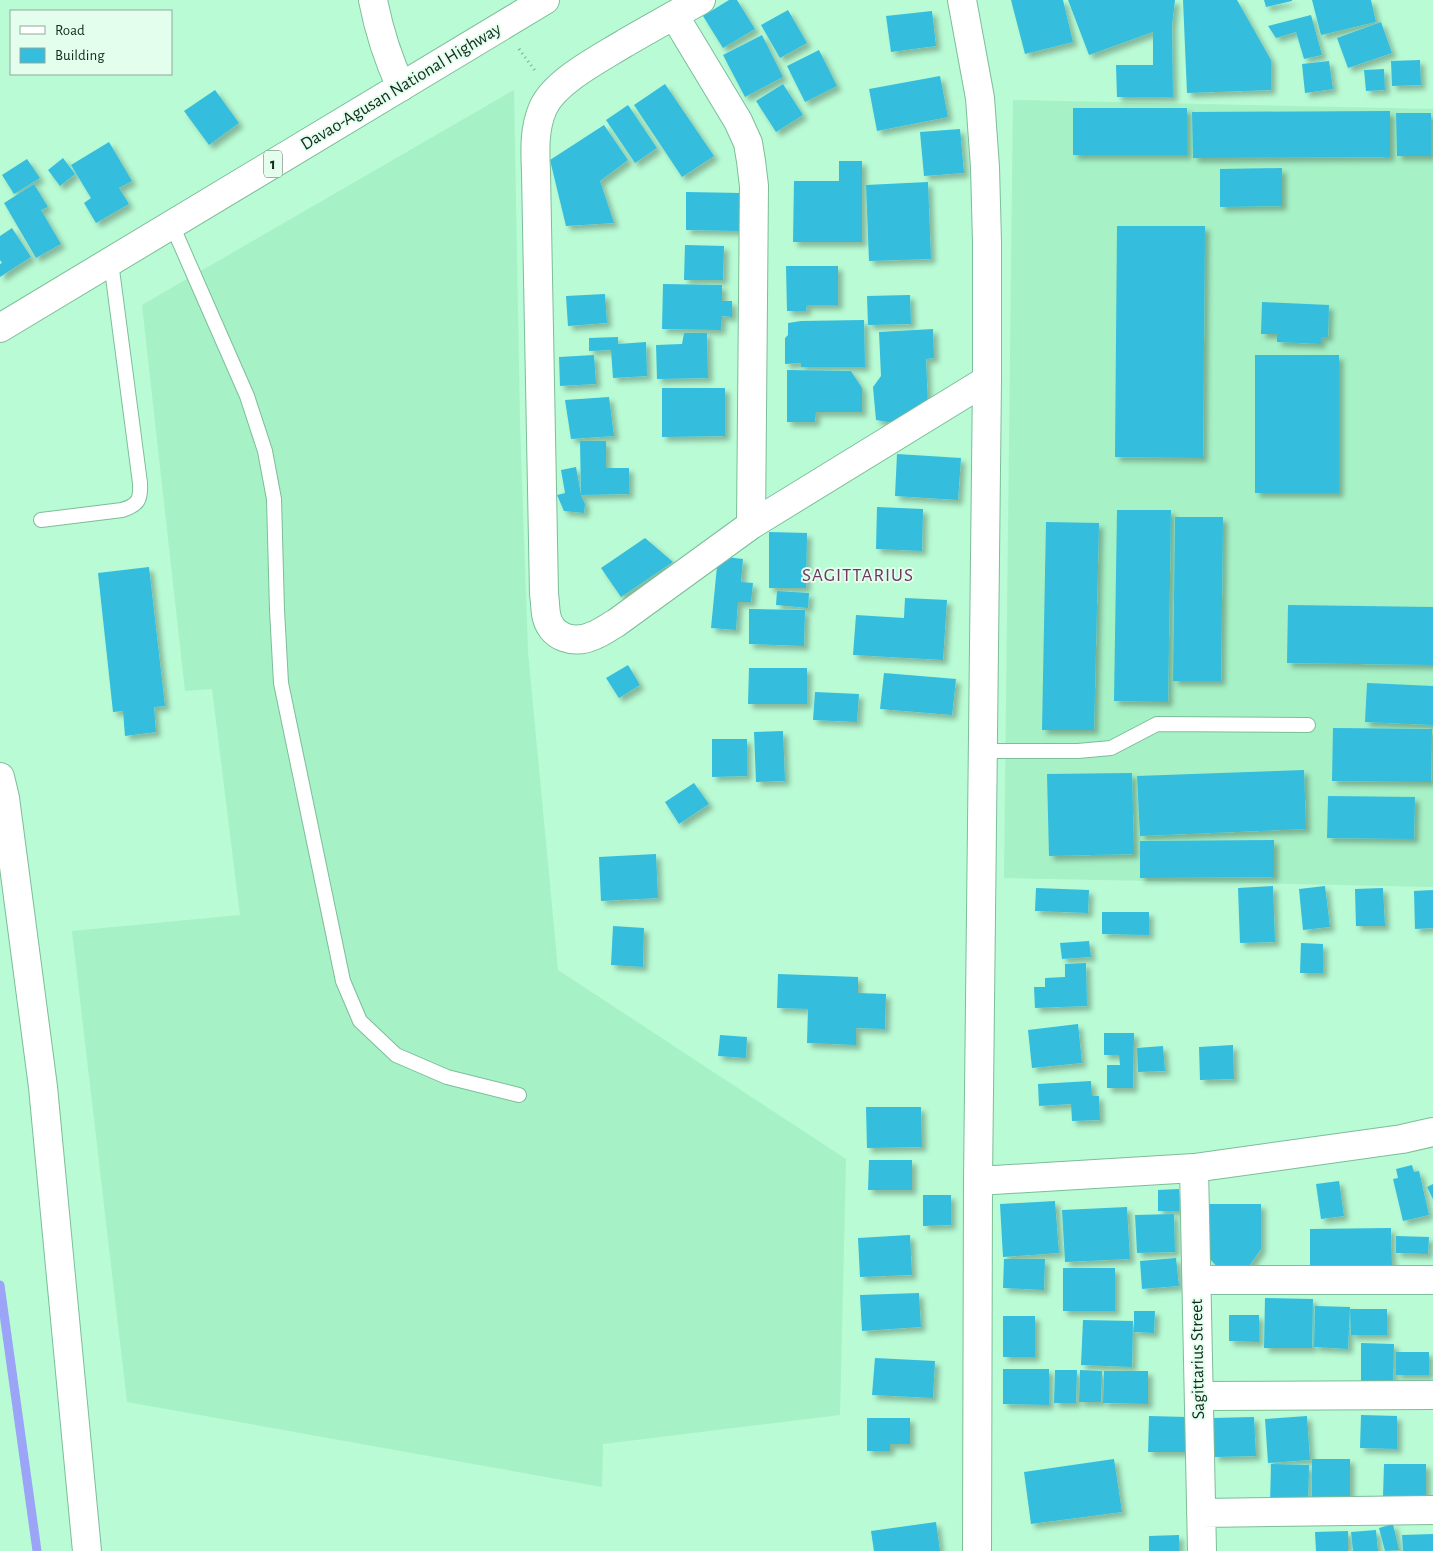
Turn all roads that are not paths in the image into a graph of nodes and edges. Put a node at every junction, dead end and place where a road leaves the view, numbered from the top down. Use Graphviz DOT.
graph roads {
  1 [pos="373,0"];
  2 [pos="545,0"];
  3 [pos="702,0"];
  4 [pos="962,0"];
  5 [pos="674,15"];
  6 [pos="401,87"];
  7 [pos="172,225"];
  8 [pos="111,262"];
  9 [pos="0,328"];
  10 [pos="987,380"];
  11 [pos="41,520"];
  12 [pos="751,525"];
  13 [pos="1308,725"];
  14 [pos="983,751"];
  15 [pos="0,778"];
  16 [pos="519,1095"];
  17 [pos="1433,1132"];
  18 [pos="1194,1168"];
  19 [pos="978,1180"];
  20 [pos="1197,1280"];
  21 [pos="1433,1280"];
  22 [pos="1433,1395"];
  23 [pos="1199,1396"];
  24 [pos="1433,1510"];
  25 [pos="1201,1513"];
  26 [pos="87,1551"];
  27 [pos="977,1551"];
  28 [pos="1202,1551"];
  1 -- 6 [label="main road"];
  2 -- 6 [label="main road, Davao-Agusan National Highway / 1"];
  3 -- 5 [label="main road"];
  4 -- 10 [label="main road"];
  5 -- 12 [label="main road"];
  5 -- 12 [label="main road"];
  6 -- 7 [label="main road, Davao-Agusan National Highway / 1"];
  7 -- 8 [label="main road, Davao-Agusan National Highway / 1"];
  7 -- 16 [label="lane"];
  8 -- 9 [label="main road, Davao-Agusan National Highway / 1"];
  8 -- 11 [label="lane"];
  10 -- 12 [label="main road"];
  10 -- 14 [label="main road"];
  13 -- 14 [label="lane"];
  14 -- 19 [label="main road"];
  15 -- 26 [label="main road"];
  17 -- 18 [label="main road"];
  18 -- 19 [label="main road"];
  18 -- 20 [label="main road, Sagittarius Street"];
  19 -- 27 [label="main road"];
  20 -- 21 [label="main road"];
  20 -- 23 [label="main road, Sagittarius Street"];
  22 -- 23 [label="main road"];
  23 -- 25 [label="main road, Sagittarius Street"];
  24 -- 25 [label="main road"];
  25 -- 28 [label="main road, Sagittarius Street"];
}
